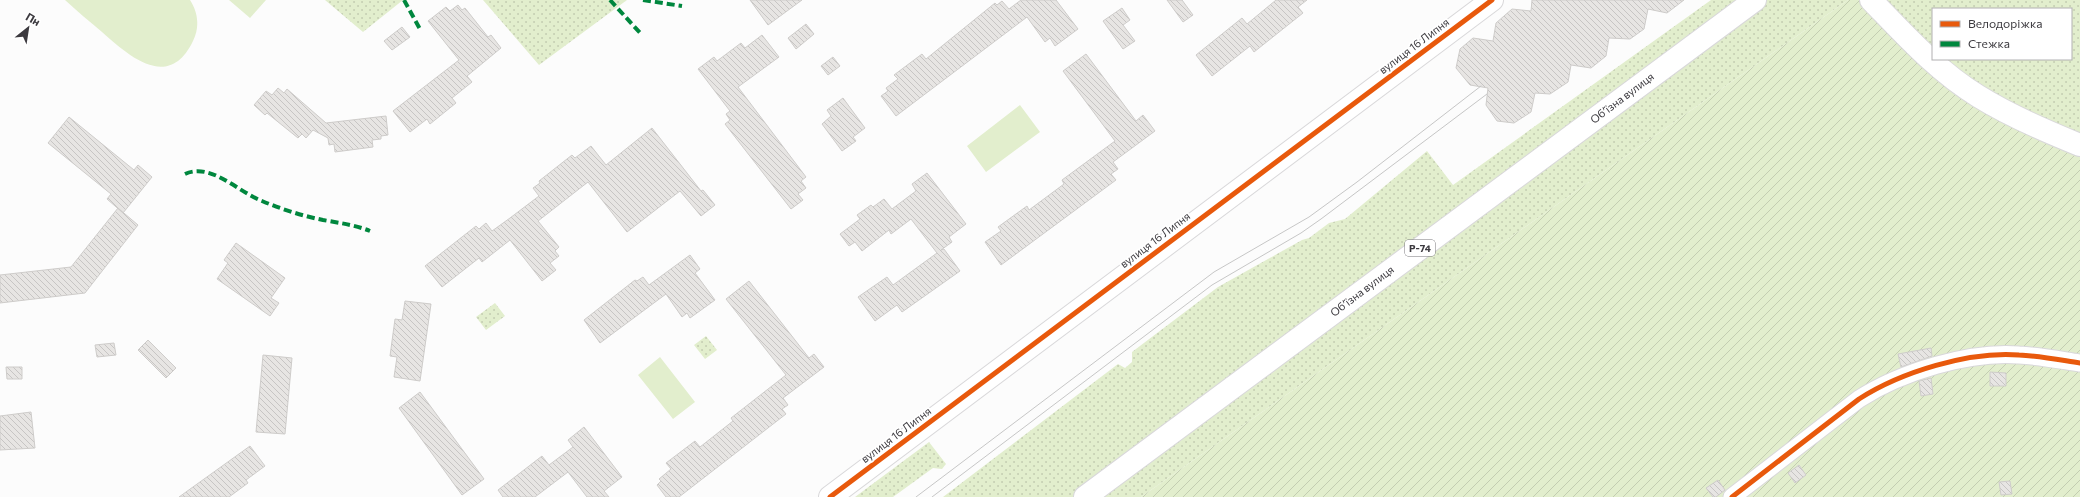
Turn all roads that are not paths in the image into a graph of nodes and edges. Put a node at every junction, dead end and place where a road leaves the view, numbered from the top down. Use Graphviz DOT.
graph roads {
  1 [pos="1492,0"];
  2 [pos="1755,0"];
  3 [pos="1871,0"];
  4 [pos="2080,145"];
  5 [pos="2080,363"];
  6 [pos="830,497"];
  7 [pos="1085,497"];
  8 [pos="1732,497"];
  1 -- 6 [label="main road, вулиця 16 Липня"];
  2 -- 7 [label="main road, Обʼїзна вулиця / Р-74"];
  3 -- 4 [label="main road"];
  5 -- 8 [label="street"];
}
